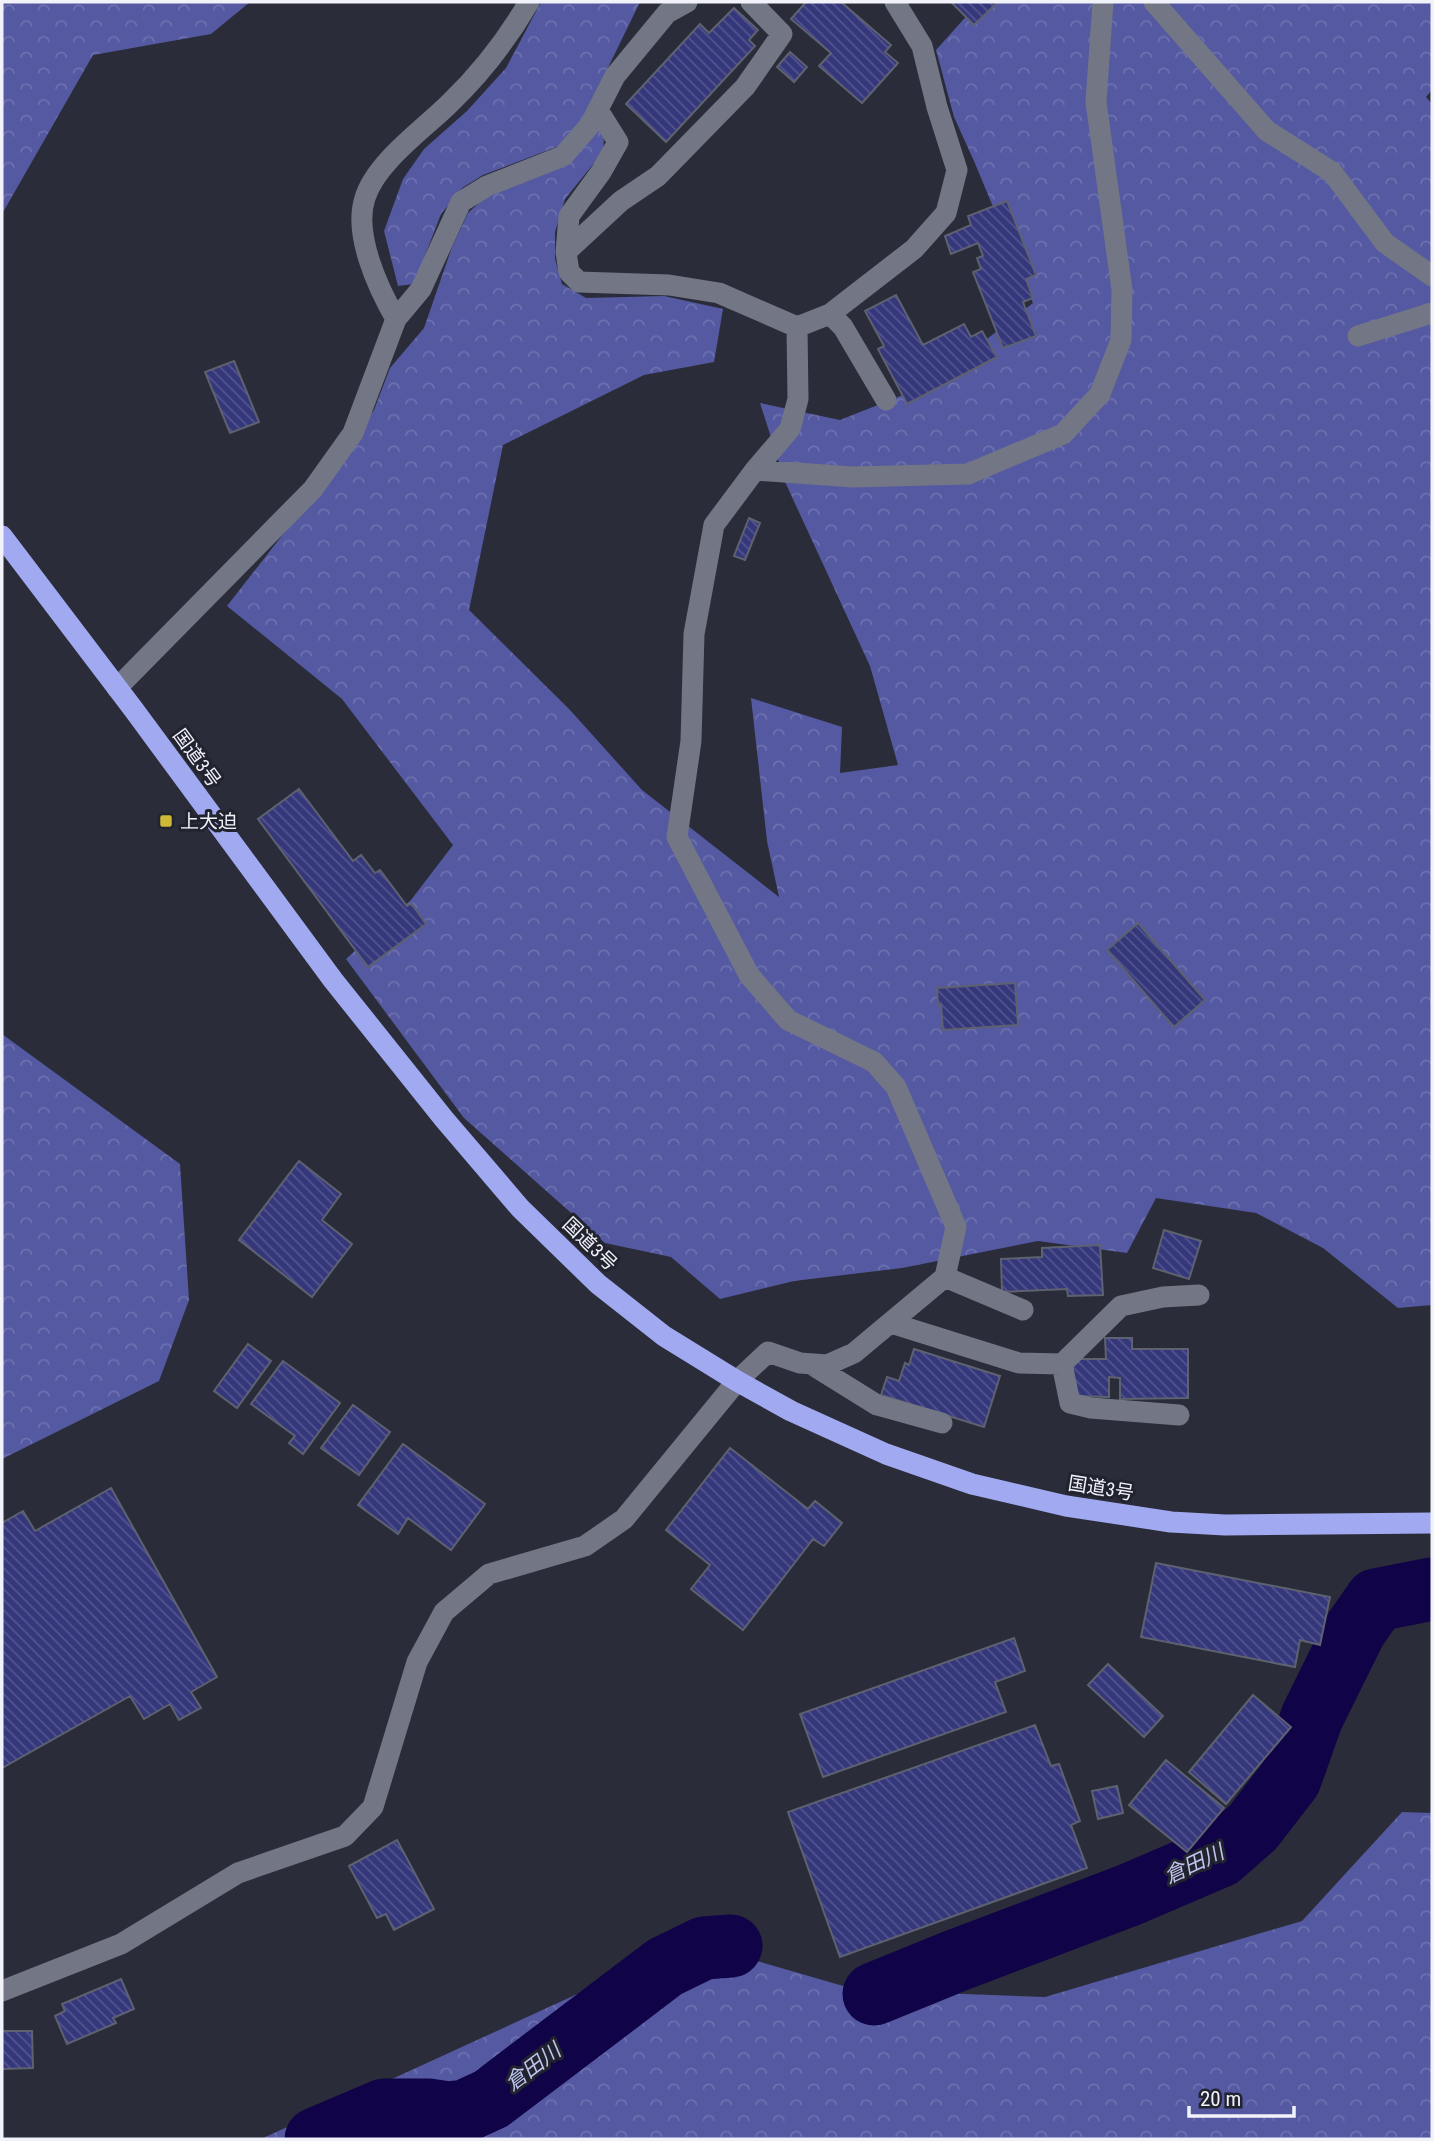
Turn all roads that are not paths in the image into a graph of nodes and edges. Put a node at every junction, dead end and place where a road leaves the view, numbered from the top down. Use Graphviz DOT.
graph roads {
  1 [pos="528,2"];
  2 [pos="687,2"];
  3 [pos="751,2"];
  4 [pos="895,2"];
  5 [pos="1103,2"];
  6 [pos="1154,2"];
  7 [pos="598,110"];
  8 [pos="566,252"];
  9 [pos="1432,276"];
  10 [pos="1432,313"];
  11 [pos="830,314"];
  12 [pos="396,319"];
  13 [pos="797,327"];
  14 [pos="1358,336"];
  15 [pos="886,400"];
  16 [pos="755,470"];
  17 [pos="2,536"];
  18 [pos="117,688"];
  19 [pos="945,1277"];
  20 [pos="1199,1295"];
  21 [pos="1023,1310"];
  22 [pos="891,1322"];
  23 [pos="811,1364"];
  24 [pos="1062,1364"];
  25 [pos="737,1381"];
  26 [pos="1179,1415"];
  27 [pos="942,1423"];
  28 [pos="1432,1523"];
  29 [pos="2,1991"];
  1 -- 12 [label="street"];
  2 -- 7 [label="street"];
  3 -- 8 [label="street"];
  4 -- 11 [label="street"];
  5 -- 16 [label="street"];
  6 -- 9 [label="street"];
  7 -- 8 [label="street"];
  7 -- 12 [label="street"];
  8 -- 13 [label="street"];
  10 -- 14 [label="street"];
  11 -- 13 [label="street"];
  11 -- 15 [label="street"];
  12 -- 18 [label="street"];
  13 -- 16 [label="street"];
  16 -- 19 [label="street"];
  17 -- 18 [label="highway, 国道3号"];
  18 -- 25 [label="highway, 国道3号"];
  19 -- 21 [label="street"];
  19 -- 22 [label="street"];
  20 -- 24 [label="street"];
  22 -- 23 [label="street"];
  22 -- 24 [label="street"];
  23 -- 25 [label="street"];
  23 -- 27 [label="street"];
  24 -- 26 [label="street"];
  25 -- 28 [label="highway, 国道3号"];
  25 -- 29 [label="street"];
}
